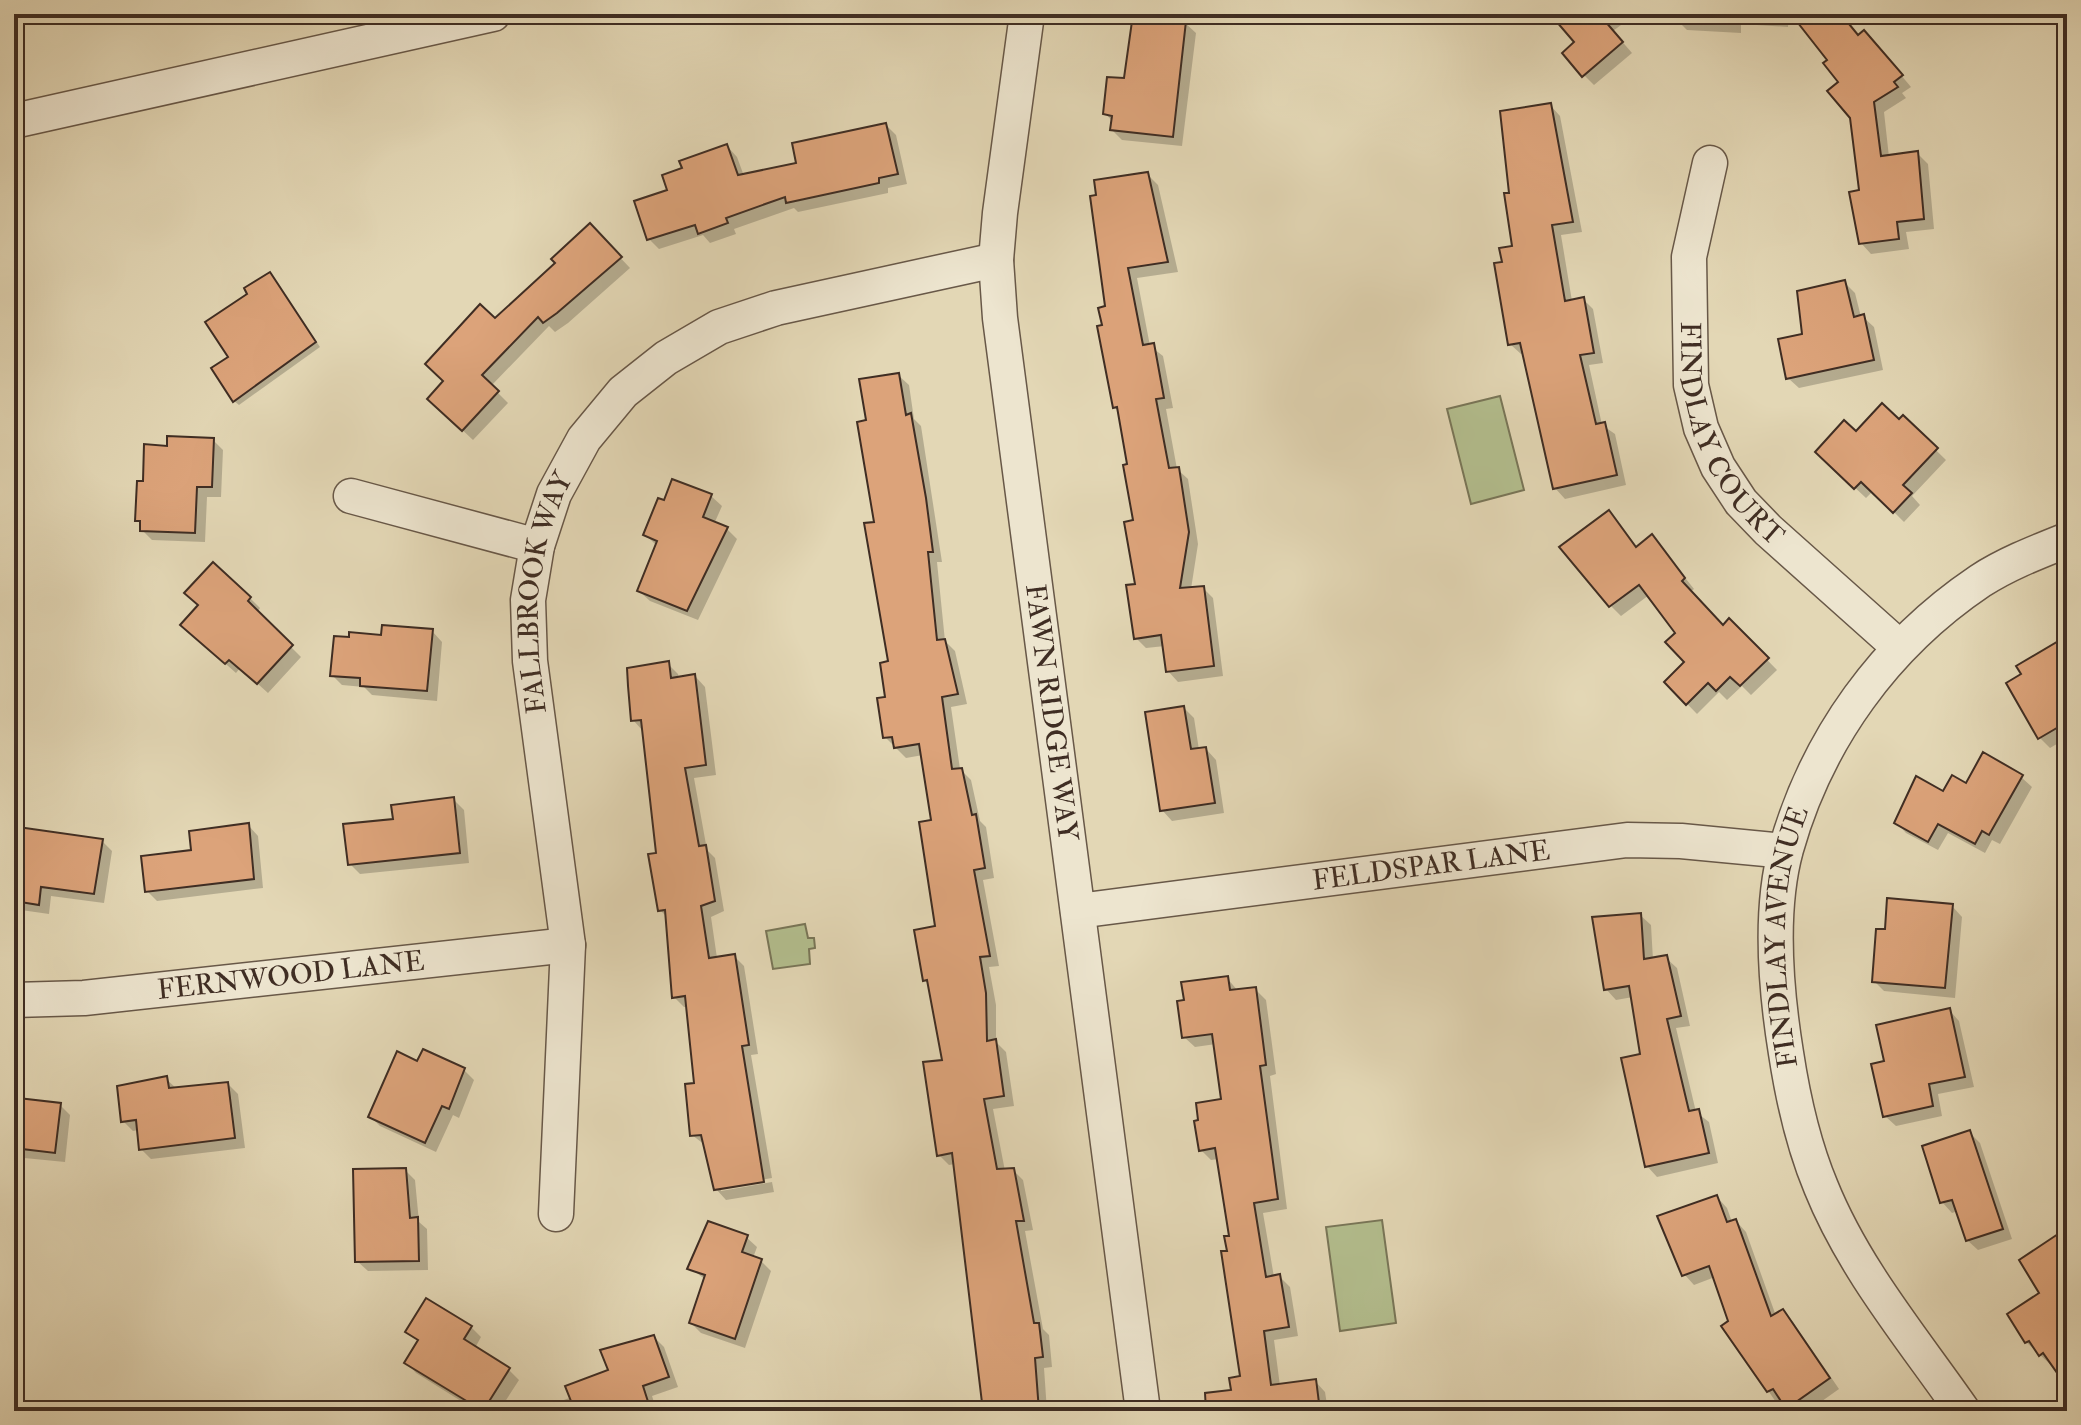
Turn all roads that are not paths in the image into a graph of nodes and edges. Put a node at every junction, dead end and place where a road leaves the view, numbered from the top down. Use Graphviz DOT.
graph roads {
  1 [pos="493,14"];
  2 [pos="1027,14"];
  3 [pos="14,121"];
  4 [pos="1710,163"];
  5 [pos="996,260"];
  6 [pos="351,496"];
  7 [pos="2067,540"];
  8 [pos="537,546"];
  9 [pos="1899,647"];
  10 [pos="1785,851"];
  11 [pos="1078,911"];
  12 [pos="568,945"];
  13 [pos="14,1000"];
  14 [pos="556,1214"];
  15 [pos="1143,1411"];
  16 [pos="1963,1411"];
  1 -- 3 [label="street"];
  2 -- 5 [label="street, FAWN RIDGE WAY"];
  4 -- 9 [label="street, FINDLAY COURT"];
  5 -- 8 [label="street, FALLBROOK WAY"];
  5 -- 11 [label="street, FAWN RIDGE WAY"];
  6 -- 8 [label="street"];
  7 -- 9 [label="street, FINDLAY AVENUE"];
  8 -- 12 [label="street, FALLBROOK WAY"];
  9 -- 10 [label="street, FINDLAY AVENUE"];
  10 -- 11 [label="street, FELDSPAR LANE"];
  10 -- 16 [label="street, FINDLAY AVENUE"];
  11 -- 15 [label="street, FAWN RIDGE WAY"];
  12 -- 13 [label="street, FERNWOOD LANE"];
  12 -- 14 [label="street, FALLBROOK WAY"];
}
